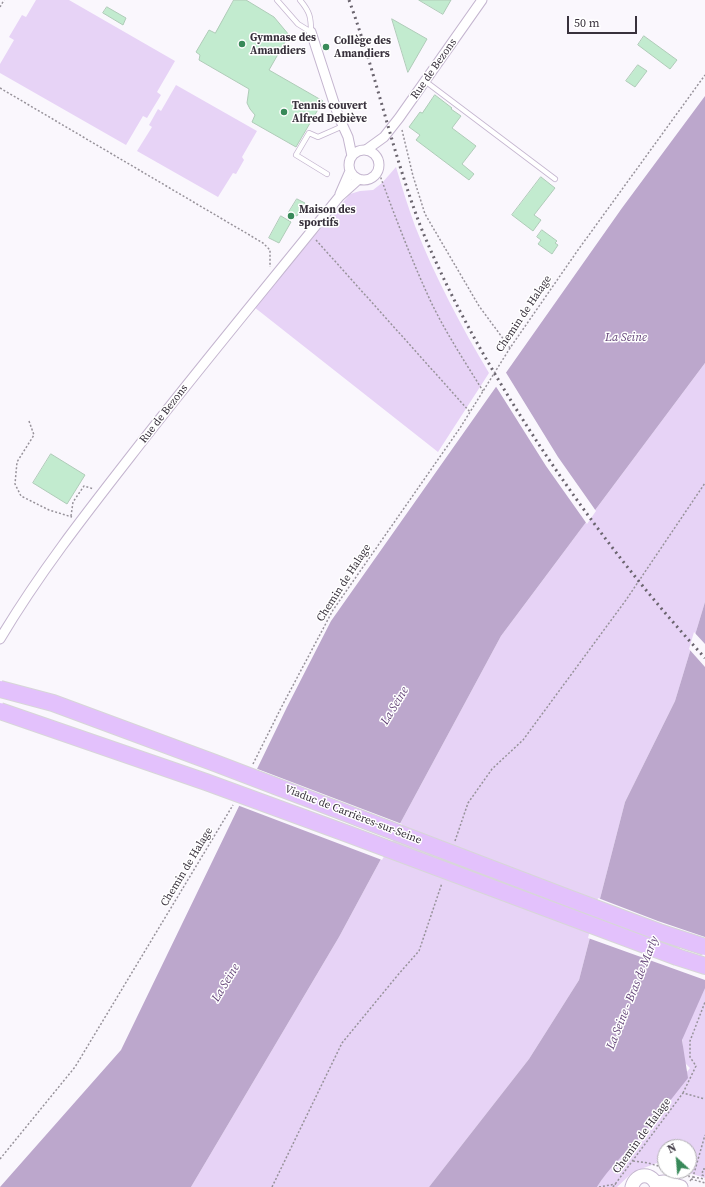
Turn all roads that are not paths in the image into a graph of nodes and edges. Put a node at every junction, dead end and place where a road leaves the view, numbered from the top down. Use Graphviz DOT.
graph roads {
  1 [pos="277,0"];
  2 [pos="300,0"];
  3 [pos="482,0"];
  4 [pos="311,32"];
  5 [pos="425,81"];
  6 [pos="343,126"];
  7 [pos="348,137"];
  8 [pos="384,137"];
  9 [pos="364,150"];
  10 [pos="352,156"];
  11 [pos="378,165"];
  12 [pos="350,171"];
  13 [pos="327,174"];
  14 [pos="359,179"];
  15 [pos="555,179"];
  16 [pos="339,197"];
  17 [pos="0,639"];
  18 [pos="0,689"];
  19 [pos="0,711"];
  20 [pos="705,947"];
  21 [pos="705,966"];
  22 [pos="689,1181"];
  23 [pos="657,1185"];
  24 [pos="632,1187"];
  1 -- 4 [label="lane"];
  2 -- 4 [label="lane"];
  3 -- 5 [label="street, Rue de Bezons"];
  4 -- 6 [label="street"];
  5 -- 8 [label="street, Rue de Bezons"];
  5 -- 15 [label="lane"];
  6 -- 7 [label="street"];
  6 -- 13 [label="lane"];
  7 -- 9 [label="street"];
  7 -- 10 [label="street"];
  8 -- 9 [label="street, Rue de Bezons"];
  8 -- 11 [label="street, Rue de Bezons"];
  9 -- 10 [label="street, Rue de Bezons"];
  9 -- 11 [label="street"];
  10 -- 12 [label="street, Rue de Bezons"];
  11 -- 14 [label="street, Rue de Bezons"];
  12 -- 14 [label="street"];
  12 -- 16 [label="street, Rue de Bezons"];
  14 -- 16 [label="street, Rue de Bezons"];
  16 -- 17 [label="street, Rue de Bezons"];
  18 -- 20 [label="highway, Viaduc de Carrières-sur-Seine, bridge"];
  19 -- 21 [label="highway, Viaduc de Carrières-sur-Seine, bridge"];
  22 -- 23 [label="street"];
  23 -- 24 [label="street"];
}
